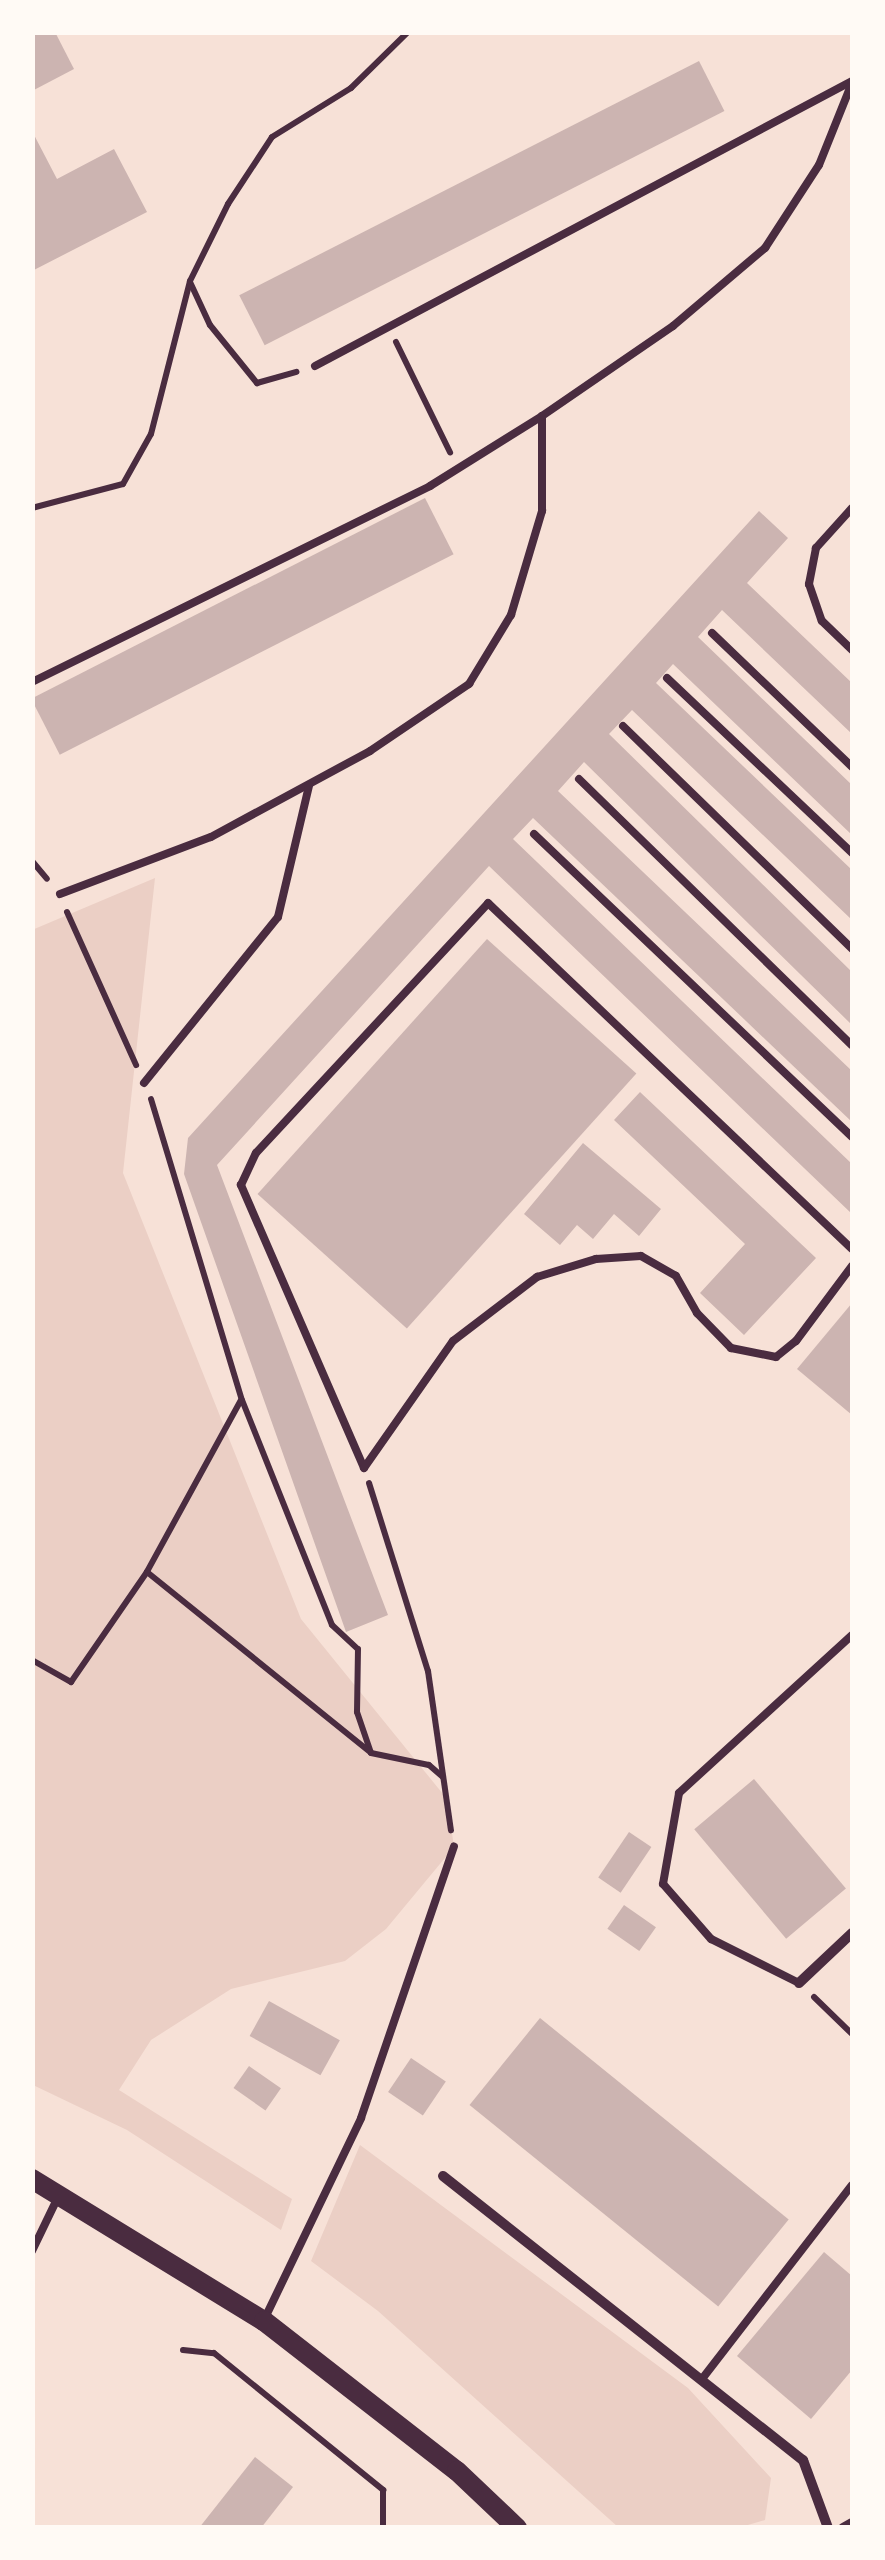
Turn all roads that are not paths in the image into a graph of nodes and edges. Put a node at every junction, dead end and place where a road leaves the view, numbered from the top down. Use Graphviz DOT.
graph roads {
  1 [pos="852,82"];
  2 [pos="315,366"];
  3 [pos="542,416"];
  4 [pos="852,512"];
  5 [pos="712,633"];
  6 [pos="852,650"];
  7 [pos="667,678"];
  8 [pos="32,682"];
  9 [pos="623,726"];
  10 [pos="852,767"];
  11 [pos="579,780"];
  12 [pos="310,786"];
  13 [pos="534,834"];
  14 [pos="852,854"];
  15 [pos="60,894"];
  16 [pos="852,949"];
  17 [pos="852,1045"];
  18 [pos="144,1083"];
  19 [pos="852,1137"];
  20 [pos="852,1249"];
  21 [pos="852,1266"];
  22 [pos="852,1634"];
  23 [pos="454,1847"];
  24 [pos="852,1933"];
  25 [pos="799,1983"];
  26 [pos="442,2176"];
  27 [pos="32,2179"];
  28 [pos="852,2184"];
  29 [pos="60,2193"];
  30 [pos="32,2251"];
  31 [pos="264,2321"];
  32 [pos="702,2379"];
  33 [pos="852,2523"];
  34 [pos="517,2528"];
  35 [pos="828,2528"];
  36 [pos="843,2528"];
  1 -- 2 [label="lane"];
  1 -- 3 [label="lane"];
  3 -- 8 [label="lane"];
  3 -- 15 [label="lane"];
  4 -- 6 [label="lane"];
  5 -- 10 [label="lane"];
  7 -- 14 [label="lane"];
  9 -- 16 [label="lane"];
  11 -- 17 [label="lane"];
  12 -- 18 [label="lane"];
  13 -- 19 [label="lane"];
  20 -- 21 [label="lane"];
  22 -- 25 [label="lane"];
  23 -- 31 [label="lane"];
  24 -- 25 [label="street"];
  26 -- 32 [label="street"];
  27 -- 29 [label="main road"];
  28 -- 32 [label="lane"];
  29 -- 30 [label="lane"];
  29 -- 31 [label="main road"];
  31 -- 34 [label="main road"];
  32 -- 35 [label="street"];
  33 -- 36 [label="street"];
}
